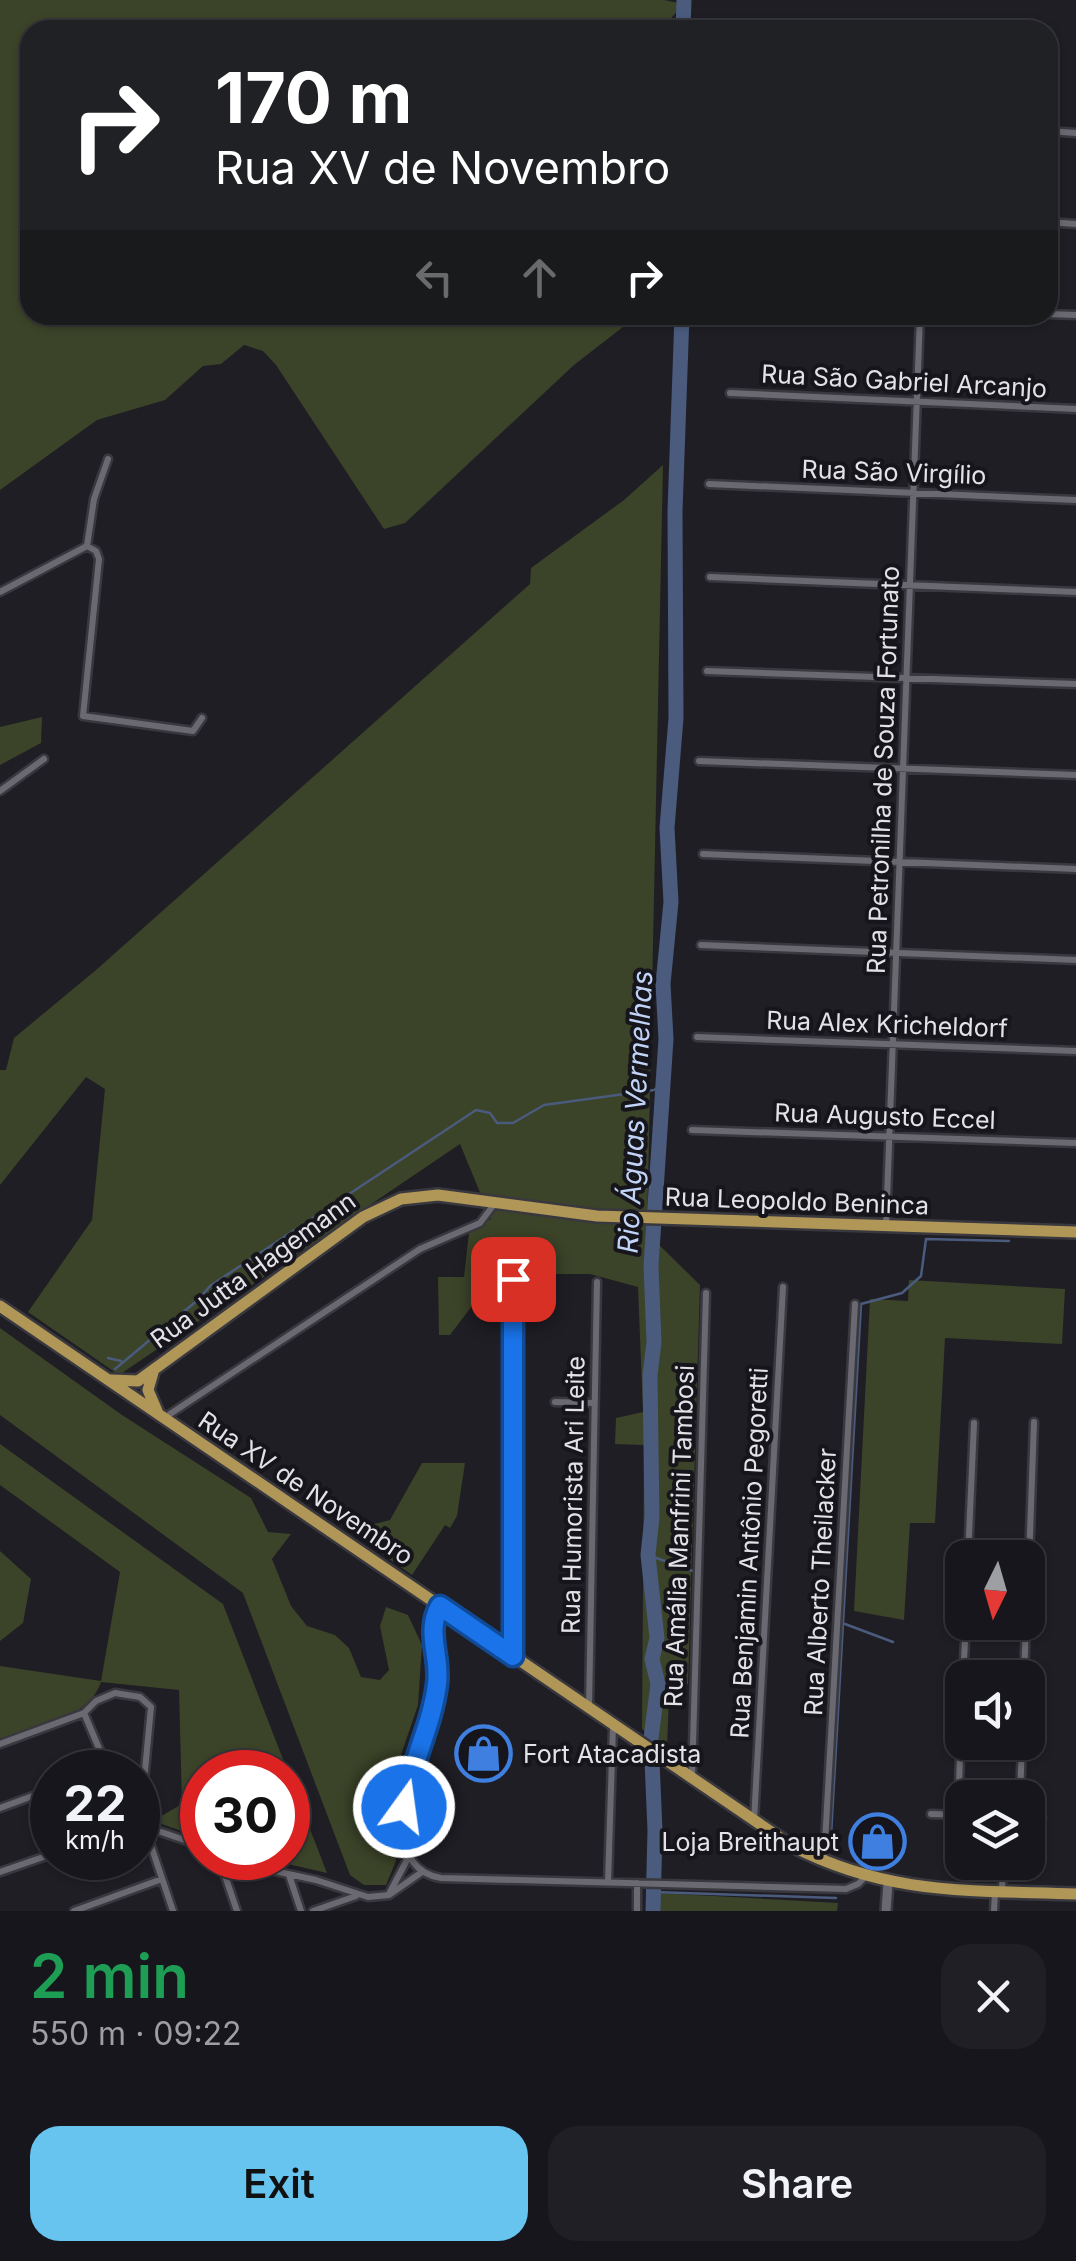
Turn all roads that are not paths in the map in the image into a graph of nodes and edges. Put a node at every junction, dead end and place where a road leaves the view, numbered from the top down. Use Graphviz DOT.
graph roads {
  1 [pos="920,325"];
  2 [pos="730,394"];
  3 [pos="917,402"];
  4 [pos="1076,408"];
  5 [pos="108,459"];
  6 [pos="710,484"];
  7 [pos="913,493"];
  8 [pos="1076,500"];
  9 [pos="87,546"];
  10 [pos="710,576"];
  11 [pos="910,585"];
  12 [pos="0,592"];
  13 [pos="1076,592"];
  14 [pos="707,670"];
  15 [pos="906,678"];
  16 [pos="1076,684"];
  17 [pos="202,718"];
  18 [pos="44,759"];
  19 [pos="699,762"];
  20 [pos="903,769"];
  21 [pos="1076,776"];
  22 [pos="0,791"];
  23 [pos="703,854"];
  24 [pos="900,862"];
  25 [pos="1076,868"];
  26 [pos="700,945"];
  27 [pos="896,952"];
  28 [pos="1076,960"];
  29 [pos="697,1037"];
  30 [pos="892,1044"];
  31 [pos="1076,1052"];
  32 [pos="692,1130"];
  33 [pos="889,1136"];
  34 [pos="1076,1143"];
  35 [pos="495,1202"];
  36 [pos="886,1226"];
  37 [pos="1076,1232"];
  38 [pos="513,1279"];
  39 [pos="597,1282"];
  40 [pos="783,1287"];
  41 [pos="706,1293"];
  42 [pos="855,1304"];
  43 [pos="0,1306"];
  44 [pos="154,1369"];
  45 [pos="107,1379"];
  46 [pos="556,1402"];
  47 [pos="594,1403"];
  48 [pos="164,1418"];
  49 [pos="1034,1422"];
  50 [pos="974,1423"];
  51 [pos="969,1540"];
  52 [pos="1030,1540"];
  53 [pos="440,1606"];
  54 [pos="513,1656"];
  55 [pos="588,1708"];
  56 [pos="84,1713"];
  57 [pos="614,1726"];
  58 [pos="0,1744"];
  59 [pos="100,1750"];
  60 [pos="148,1750"];
  61 [pos="692,1780"];
  62 [pos="30,1798"];
  63 [pos="0,1808"];
  64 [pos="931,1814"];
  65 [pos="945,1814"];
  66 [pos="754,1822"];
  67 [pos="410,1855"];
  68 [pos="30,1862"];
  69 [pos="824,1862"];
  70 [pos="0,1872"];
  71 [pos="422,1872"];
  72 [pos="160,1874"];
  73 [pos="865,1877"];
  74 [pos="162,1879"];
  75 [pos="226,1880"];
  76 [pos="290,1880"];
  77 [pos="308,1880"];
  78 [pos="1001,1880"];
  79 [pos="608,1882"];
  80 [pos="888,1882"];
  81 [pos="638,1883"];
  82 [pos="999,1891"];
  83 [pos="1076,1894"];
  84 [pos="357,1895"];
  85 [pos="389,1895"];
  86 [pos="77,1910"];
  87 [pos="173,1911"];
  88 [pos="237,1911"];
  89 [pos="301,1911"];
  90 [pos="313,1911"];
  91 [pos="637,1911"];
  92 [pos="886,1911"];
  93 [pos="994,1911"];
  1 -- 3 [label="street, Rua Petronilha de Souza Fortunato"];
  2 -- 3 [label="street, Rua São Gabriel Arcanjo"];
  3 -- 4 [label="street, Rua São Gabriel Arcanjo"];
  3 -- 7 [label="street, Rua Petronilha de Souza Fortunato"];
  5 -- 9 [label="street"];
  6 -- 7 [label="street, Rua São Virgílio"];
  7 -- 8 [label="street, Rua São Virgílio"];
  7 -- 11 [label="street, Rua Petronilha de Souza Fortunato"];
  9 -- 12 [label="street"];
  9 -- 17 [label="street"];
  10 -- 11 [label="street"];
  11 -- 13 [label="street"];
  11 -- 15 [label="street, Rua Petronilha de Souza Fortunato"];
  14 -- 15 [label="street"];
  15 -- 16 [label="street"];
  15 -- 20 [label="street, Rua Petronilha de Souza Fortunato"];
  18 -- 22 [label="street"];
  19 -- 20 [label="street"];
  20 -- 21 [label="street"];
  20 -- 24 [label="street, Rua Petronilha de Souza Fortunato"];
  23 -- 24 [label="street"];
  24 -- 25 [label="street"];
  24 -- 27 [label="street, Rua Petronilha de Souza Fortunato"];
  26 -- 27 [label="street"];
  27 -- 28 [label="street"];
  27 -- 30 [label="street, Rua Petronilha de Souza Fortunato"];
  29 -- 30 [label="street, Rua Alex Kricheldorf"];
  30 -- 31 [label="street, Rua Alex Kricheldorf"];
  30 -- 33 [label="street, Rua Petronilha de Souza Fortunato"];
  32 -- 33 [label="street, Rua Augusto Eccel"];
  33 -- 34 [label="street, Rua Augusto Eccel"];
  33 -- 36 [label="street, Rua Petronilha de Souza Fortunato"];
  35 -- 36 [label="main road, Rua Leopoldo Beninca"];
  35 -- 44 [label="main road, Rua Jutta Hagemann"];
  35 -- 48 [label="street"];
  36 -- 37 [label="main road, Rua Leopoldo Beninca"];
  38 -- 54 [label="street"];
  39 -- 47 [label="street, Rua Humorista Ari Leite"];
  40 -- 66 [label="street, Rua Benjamin Antônio Pegoretti"];
  41 -- 61 [label="street, Rua Amália Manfrini Tambosi"];
  42 -- 69 [label="street, Rua Alberto Theilacker"];
  43 -- 45 [label="main road, Rua XV de Novembro"];
  44 -- 45 [label="main road, Rua Jutta Hagemann"];
  44 -- 48 [label="main road, Rua Jutta Hagemann"];
  45 -- 48 [label="main road, Rua XV de Novembro"];
  46 -- 47 [label="street"];
  47 -- 55 [label="street, Rua Humorista Ari Leite"];
  48 -- 53 [label="main road, Rua XV de Novembro"];
  49 -- 52 [label="street"];
  50 -- 51 [label="street"];
  53 -- 54 [label="main road, Rua XV de Novembro"];
  53 -- 67 [label="street"];
  54 -- 55 [label="main road, Rua XV de Novembro"];
  55 -- 57 [label="main road, Rua XV de Novembro"];
  56 -- 58 [label="street"];
  56 -- 59 [label="street"];
  56 -- 60 [label="street"];
  57 -- 61 [label="main road, Rua XV de Novembro"];
  57 -- 79 [label="street"];
  61 -- 66 [label="main road, Rua XV de Novembro"];
  62 -- 63 [label="street"];
  64 -- 65 [label="street"];
  66 -- 69 [label="main road, Rua XV de Novembro"];
  67 -- 71 [label="street"];
  67 -- 85 [label="street"];
  68 -- 70 [label="street"];
  69 -- 73 [label="main road, Rua XV de Novembro"];
  71 -- 79 [label="street"];
  71 -- 85 [label="street"];
  72 -- 74 [label="street"];
  73 -- 80 [label="main road, Rua XV de Novembro"];
  73 -- 81 [label="street"];
  74 -- 86 [label="street"];
  74 -- 87 [label="street"];
  75 -- 88 [label="street"];
  76 -- 89 [label="street"];
  77 -- 84 [label="street"];
  78 -- 82 [label="street"];
  79 -- 81 [label="street"];
  80 -- 82 [label="main road, Rua XV de Novembro"];
  80 -- 92 [label="street"];
  81 -- 91 [label="street"];
  82 -- 83 [label="main road, Rua XV de Novembro"];
  82 -- 93 [label="street"];
  84 -- 85 [label="street"];
  84 -- 90 [label="street"];
}
